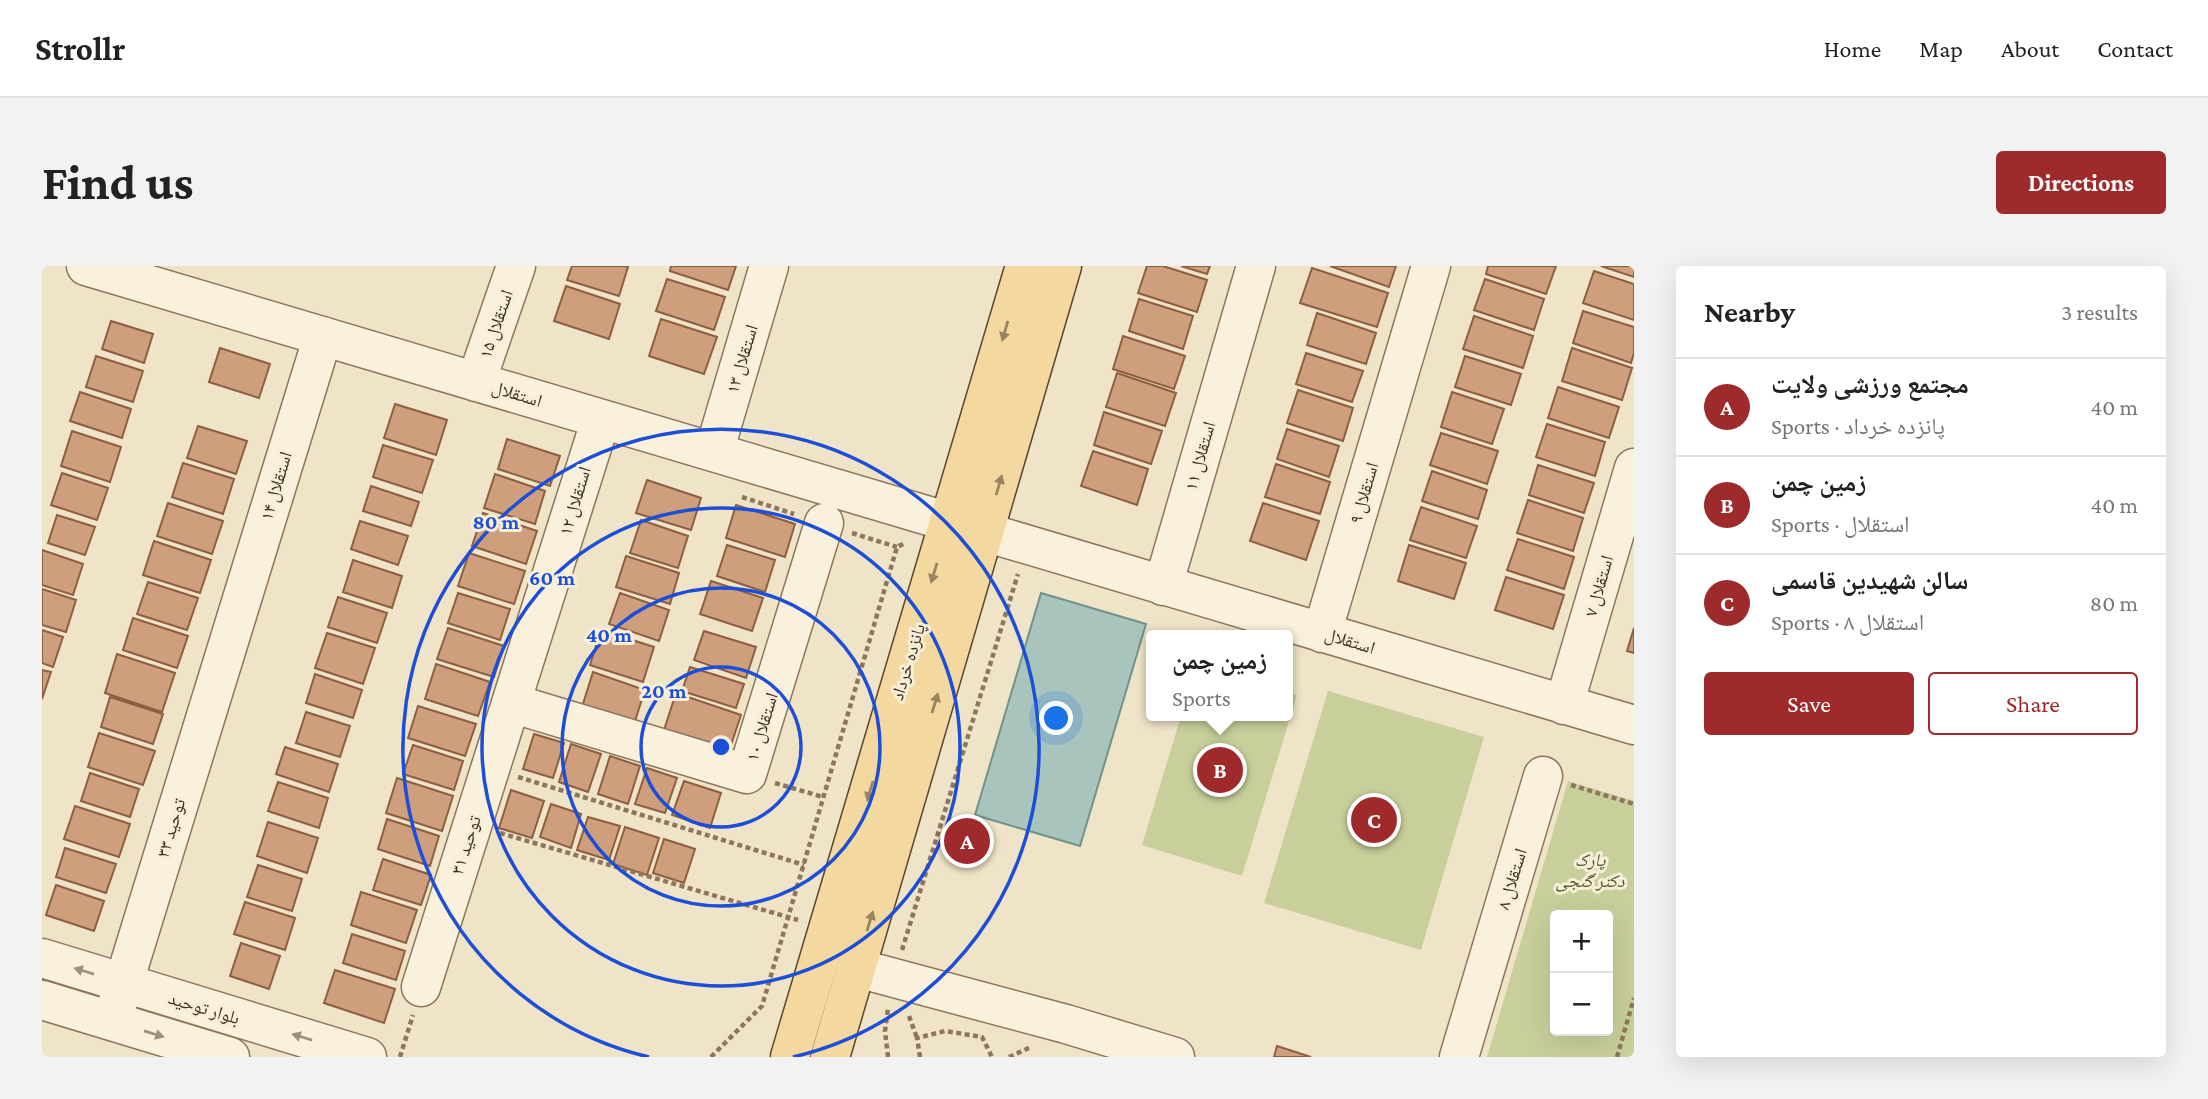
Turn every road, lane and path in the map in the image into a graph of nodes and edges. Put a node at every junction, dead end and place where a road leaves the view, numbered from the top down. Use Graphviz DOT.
graph roads {
  1 [pos="86,266"];
  2 [pos="516,266"];
  3 [pos="769,266"];
  4 [pos="1025,266"];
  5 [pos="1062,266"];
  6 [pos="1256,266"];
  7 [pos="1431,266"];
  8 [pos="177,280"];
  9 [pos="323,336"];
  10 [pos="476,382"];
  11 [pos="601,419"];
  12 [pos="714,452"];
  13 [pos="1634,468"];
  14 [pos="824,523"];
  15 [pos="967,527"];
  16 [pos="907,542"];
  17 [pos="1027,545"];
  18 [pos="1163,586"];
  19 [pos="1322,633"];
  20 [pos="230,635"];
  21 [pos="511,703"];
  22 [pos="1564,705"];
  23 [pos="1634,725"];
  24 [pos="491,769"];
  25 [pos="747,774"];
  26 [pos="1543,776"];
  27 [pos="824,797"];
  28 [pos="1634,804"];
  29 [pos="472,825"];
  30 [pos="804,865"];
  31 [pos="789,917"];
  32 [pos="829,929"];
  33 [pos="42,958"];
  34 [pos="857,968"];
  35 [pos="894,976"];
  36 [pos="124,983"];
  37 [pos="421,988"];
  38 [pos="811,990"];
  39 [pos="1634,998"];
  40 [pos="42,1000"];
  41 [pos="112,1021"];
  42 [pos="1062,1041"];
  43 [pos="837,1046"];
  44 [pos="1119,1049"];
  45 [pos="1459,1055"];
  46 [pos="230,1057"];
  47 [pos="367,1057"];
  48 [pos="400,1057"];
  49 [pos="711,1057"];
  50 [pos="771,1057"];
  51 [pos="790,1057"];
  52 [pos="888,1057"];
  53 [pos="920,1057"];
  54 [pos="992,1057"];
  55 [pos="1175,1057"];
  56 [pos="1618,1057"];
  1 -- 8 [label="street, استقلال"];
  2 -- 10 [label="street, استقلال ۱۵"];
  3 -- 12 [label="street, استقلال ۱۳"];
  4 -- 15 [label="main road, پانزده خرداد, one-way"];
  15 -- 5 [label="main road, پانزده خرداد, one-way"];
  6 -- 18 [label="street, استقلال ۱۱"];
  7 -- 19 [label="street, استقلال ۹"];
  8 -- 9 [label="street, استقلال"];
  9 -- 10 [label="street, استقلال"];
  9 -- 20 [label="street, استقلال ۱۴"];
  10 -- 11 [label="street, استقلال"];
  11 -- 12 [label="street, استقلال"];
  11 -- 21 [label="street, استقلال ۱۲"];
  12 -- 15 [label="street, استقلال"];
  13 -- 22 [label="street, استقلال ۷"];
  14 -- 25 [label="street, استقلال ۱۰"];
  15 -- 17 [label="street, استقلال"];
  15 -- 32 [label="main road, پانزده خرداد, one-way"];
  34 -- 15 [label="main road, پانزده خرداد, one-way"];
  16 -- 27 [label="path"];
  17 -- 18 [label="street, استقلال"];
  17 -- 35 [label="path"];
  18 -- 19 [label="street, استقلال"];
  19 -- 22 [label="street, استقلال"];
  20 -- 36 [label="street, توحید ۳۳"];
  21 -- 24 [label="street, توحید ۳۱"];
  21 -- 25 [label="street, استقلال ۱۰"];
  22 -- 23 [label="street, استقلال"];
  24 -- 29 [label="street, توحید ۳۱"];
  24 -- 30 [label="path"];
  25 -- 27 [label="path"];
  26 -- 28 [label="path"];
  26 -- 45 [label="street, استقلال ۸"];
  27 -- 30 [label="path"];
  29 -- 31 [label="path"];
  29 -- 37 [label="street, توحید ۳۱"];
  30 -- 31 [label="path"];
  31 -- 32 [label="path"];
  31 -- 49 [label="path"];
  32 -- 38 [label="main road, پانزده خرداد"];
  36 -- 33 [label="street, بلوار توحید, one-way"];
  34 -- 35 [label="street"];
  34 -- 43 [label="main road, پانزده خرداد"];
  35 -- 42 [label="street"];
  35 -- 52 [label="path"];
  36 -- 41 [label="street, توحید ۳۳"];
  47 -- 36 [label="street, بلوار توحید, one-way"];
  37 -- 48 [label="path"];
  38 -- 50 [label="main road"];
  38 -- 51 [label="main road, پانزده خرداد"];
  39 -- 56 [label="path"];
  40 -- 41 [label="street"];
  41 -- 46 [label="street, one-way"];
  42 -- 44 [label="street"];
  44 -- 55 [label="street"];
  53 -- 54 [label="path"];
}
